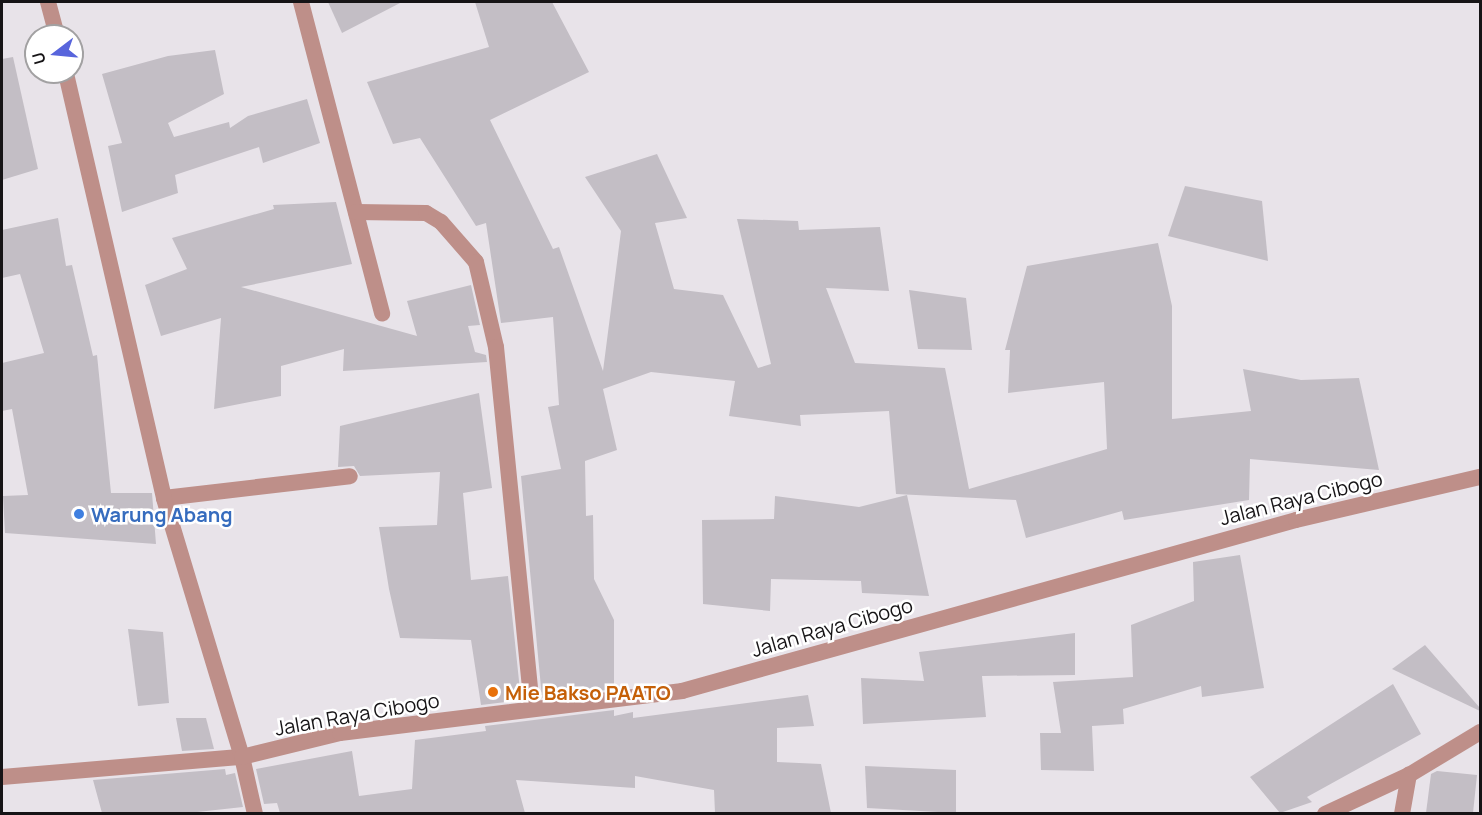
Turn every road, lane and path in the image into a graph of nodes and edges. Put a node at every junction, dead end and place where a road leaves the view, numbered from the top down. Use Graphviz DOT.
graph roads {
  1 [pos="48,2"];
  2 [pos="301,2"];
  3 [pos="54,24"];
  4 [pos="69,84"];
  5 [pos="357,212"];
  6 [pos="382,314"];
  7 [pos="350,476"];
  8 [pos="1480,477"];
  9 [pos="164,498"];
  10 [pos="532,708"];
  11 [pos="1480,732"];
  12 [pos="242,757"];
  13 [pos="1409,775"];
  14 [pos="2,777"];
  15 [pos="255,813"];
  16 [pos="1325,813"];
  17 [pos="1402,813"];
  1 -- 3 [label="street"];
  2 -- 5 [label="street"];
  4 -- 9 [label="street"];
  5 -- 6 [label="street"];
  5 -- 10 [label="street"];
  7 -- 9 [label="street"];
  8 -- 10 [label="street, Jalan Raya Cibogo"];
  9 -- 12 [label="street"];
  10 -- 12 [label="street, Jalan Raya Cibogo"];
  11 -- 13 [label="street"];
  12 -- 14 [label="street, Jalan Raya Cibogo"];
  12 -- 15 [label="street"];
  13 -- 16 [label="street"];
  13 -- 17 [label="street"];
}
